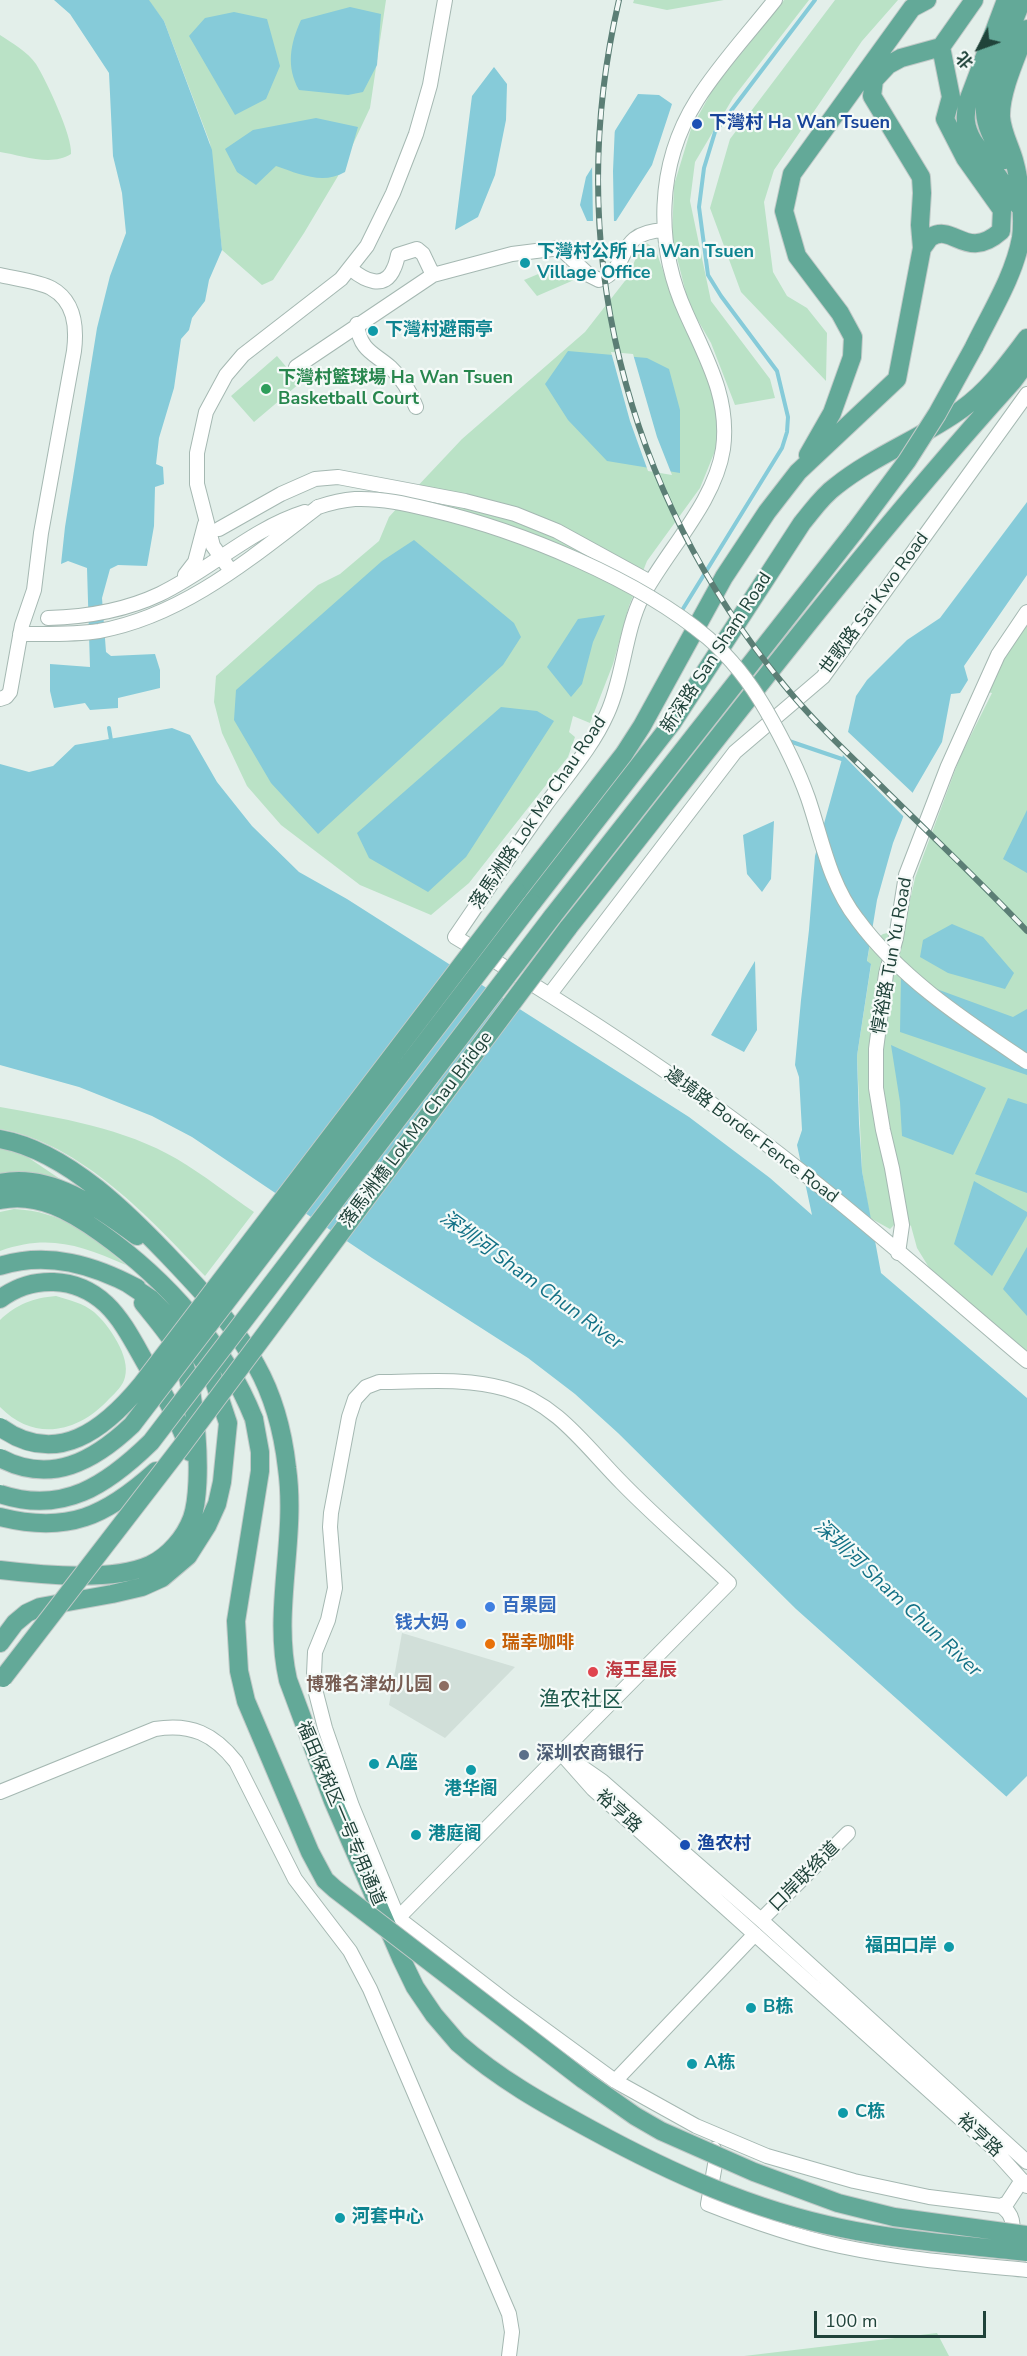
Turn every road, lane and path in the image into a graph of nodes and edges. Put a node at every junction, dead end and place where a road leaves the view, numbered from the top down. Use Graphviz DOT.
graph roads {
  1 [pos="445,0"];
  2 [pos="775,0"];
  3 [pos="927,0"];
  4 [pos="974,0"];
  5 [pos="1006,0"];
  6 [pos="1022,0"];
  7 [pos="1027,29"];
  8 [pos="941,47"];
  9 [pos="1022,210"];
  10 [pos="664,230"];
  11 [pos="922,248"];
  12 [pos="351,268"];
  13 [pos="0,275"];
  14 [pos="433,275"];
  15 [pos="357,324"];
  16 [pos="1027,338"];
  17 [pos="1027,362"];
  18 [pos="296,367"];
  19 [pos="995,380"];
  20 [pos="1027,394"];
  21 [pos="416,406"];
  22 [pos="948,454"];
  23 [pos="798,472"];
  24 [pos="203,506"];
  25 [pos="318,507"];
  26 [pos="219,529"];
  27 [pos="227,553"];
  28 [pos="236,567"];
  29 [pos="650,582"];
  30 [pos="178,584"];
  31 [pos="1027,612"];
  32 [pos="48,618"];
  33 [pos="20,634"];
  34 [pos="0,699"];
  35 [pos="552,917"];
  36 [pos="568,928"];
  37 [pos="455,937"];
  38 [pos="550,994"];
  39 [pos="1027,1062"];
  40 [pos="0,1139"];
  41 [pos="0,1183"];
  42 [pos="0,1200"];
  43 [pos="898,1252"];
  44 [pos="0,1266"];
  45 [pos="127,1283"];
  46 [pos="203,1287"];
  47 [pos="0,1299"];
  48 [pos="205,1334"];
  49 [pos="1027,1361"];
  50 [pos="0,1426"];
  51 [pos="181,1447"];
  52 [pos="0,1458"];
  53 [pos="197,1488"];
  54 [pos="0,1494"];
  55 [pos="0,1517"];
  56 [pos="0,1565"];
  57 [pos="9,1571"];
  58 [pos="0,1643"];
  59 [pos="2,1680"];
  60 [pos="562,1754"];
  61 [pos="0,1791"];
  62 [pos="848,1833"];
  63 [pos="398,1918"];
  64 [pos="761,1920"];
  65 [pos="754,1934"];
  66 [pos="615,2081"];
  67 [pos="696,2126"];
  68 [pos="1027,2162"];
  69 [pos="1025,2183"];
  70 [pos="929,2198"];
  71 [pos="1001,2206"];
  72 [pos="1027,2235"];
  73 [pos="1027,2252"];
  74 [pos="923,2259"];
  75 [pos="1012,2268"];
  76 [pos="1027,2270"];
  77 [pos="509,2356"];
  1 -- 12 [label="street"];
  2 -- 10 [label="street, 落馬洲路 Lok Ma Chau Road"];
  3 -- 23 [label="main road, 新深路 San Sham Road"];
  4 -- 8 [label="main road"];
  5 -- 9 [label="main road"];
  6 -- 9 [label="main road, 新深路 San Sham Road"];
  7 -- 9 [label="main road, 新深路 San Sham Road"];
  8 -- 11 [label="main road, 新深路 San Sham Road"];
  8 -- 11 [label="main road"];
  9 -- 35 [label="main road, 新深路 San Sham Road, bridge"];
  10 -- 14 [label="street"];
  10 -- 29 [label="street, 落馬洲路 Lok Ma Chau Road"];
  11 -- 23 [label="main road, 新深路 San Sham Road"];
  12 -- 14 [label="street"];
  12 -- 24 [label="street"];
  13 -- 33 [label="street"];
  14 -- 15 [label="street"];
  15 -- 18 [label="street"];
  15 -- 21 [label="street"];
  16 -- 19 [label="main road, 新深路 San Sham Road"];
  17 -- 22 [label="main road, 新深路 San Sham Road"];
  19 -- 22 [label="main road, 新深路 San Sham Road"];
  19 -- 52 [label="main road, 新深路 San Sham Road, bridge"];
  20 -- 38 [label="street, 世歌路 Sai Kwo Road"];
  22 -- 36 [label="main road, 新深路 San Sham Road"];
  23 -- 46 [label="main road, 新深路 San Sham Road, bridge"];
  24 -- 26 [label="street"];
  24 -- 27 [label="street"];
  24 -- 30 [label="street"];
  25 -- 27 [label="street"];
  25 -- 28 [label="street"];
  25 -- 39 [label="street, bridge"];
  26 -- 27 [label="street"];
  26 -- 29 [label="street"];
  27 -- 28 [label="street"];
  27 -- 30 [label="street"];
  28 -- 33 [label="street"];
  29 -- 37 [label="street, 落馬洲路 Lok Ma Chau Road"];
  30 -- 32 [label="street"];
  31 -- 43 [label="street, 惇裕路 Tun Yu Road"];
  33 -- 34 [label="street"];
  35 -- 54 [label="main road, 落馬洲橋 Lok Ma Chau Bridge, bridge"];
  36 -- 51 [label="main road, 落馬洲橋 Lok Ma Chau Bridge, bridge"];
  37 -- 38 [label="street, 邊境路 Border Fence Road"];
  38 -- 43 [label="street, 邊境路 Border Fence Road"];
  40 -- 46 [label="main road, 福田保税区一号专用通道"];
  41 -- 46 [label="main road"];
  42 -- 48 [label="main road"];
  43 -- 49 [label="street, 邊境路 Border Fence Road"];
  44 -- 45 [label="main road"];
  45 -- 48 [label="main road"];
  45 -- 53 [label="main road"];
  45 -- 58 [label="main road"];
  46 -- 50 [label="main road, bridge"];
  46 -- 73 [label="main road, 福田保税区一号专用通道, bridge"];
  47 -- 53 [label="main road"];
  48 -- 72 [label="main road, 福田保税区一号专用通道, bridge"];
  51 -- 55 [label="main road, bridge"];
  51 -- 59 [label="main road, bridge"];
  53 -- 57 [label="main road"];
  56 -- 57 [label="main road"];
  60 -- 63 [label="street"];
  60 -- 63 [label="street"];
  60 -- 64 [label="street, 裕亨路"];
  60 -- 65 [label="street, 裕亨路"];
  61 -- 77 [label="street"];
  62 -- 64 [label="street, 口岸联络道"];
  63 -- 66 [label="street"];
  64 -- 68 [label="street, 裕亨路"];
  65 -- 66 [label="street"];
  65 -- 69 [label="street, 裕亨路"];
  66 -- 67 [label="street"];
  67 -- 70 [label="street"];
  67 -- 74 [label="street"];
  69 -- 71 [label="street"];
  70 -- 71 [label="street"];
  70 -- 74 [label="street"];
  71 -- 75 [label="street"];
  74 -- 75 [label="street"];
  75 -- 76 [label="street"];
}
